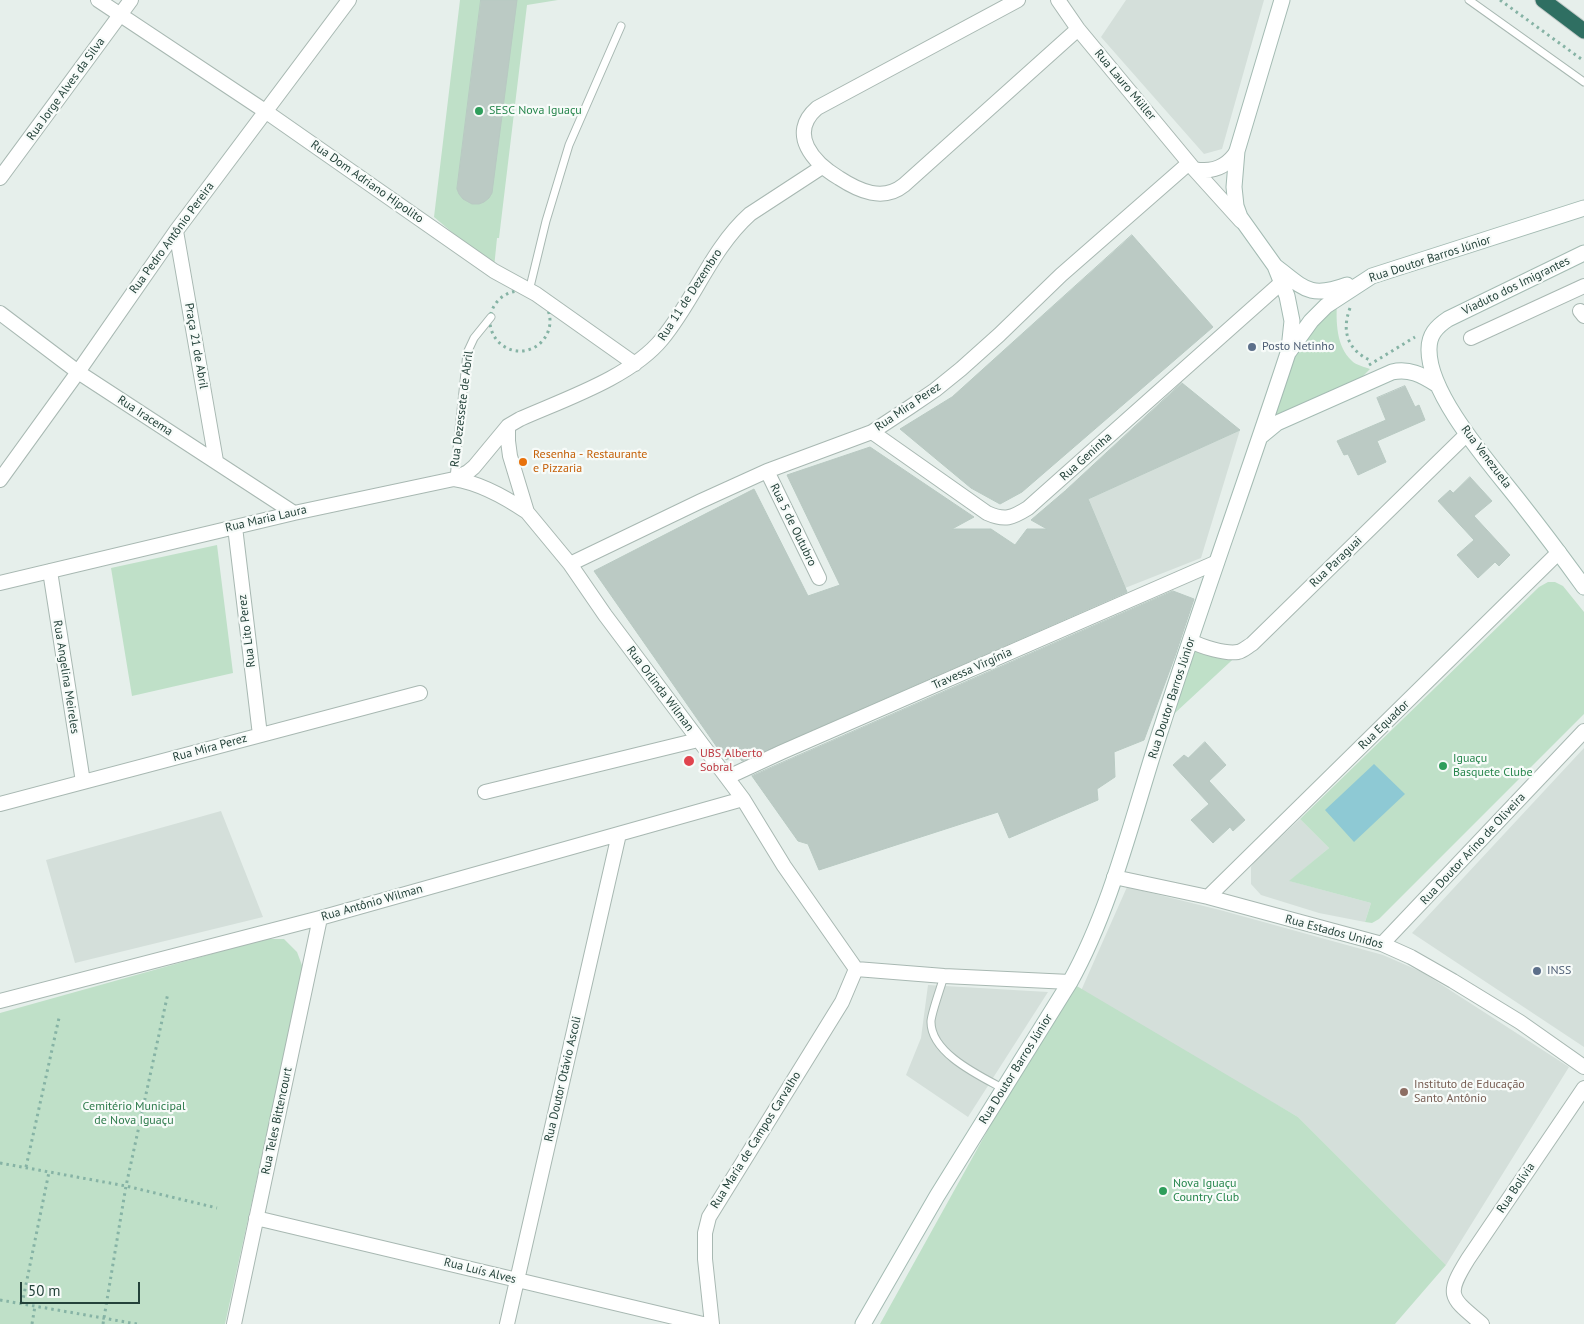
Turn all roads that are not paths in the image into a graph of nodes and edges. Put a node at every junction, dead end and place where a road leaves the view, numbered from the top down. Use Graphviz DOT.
graph roads {
  1 [pos="98,0"];
  2 [pos="131,0"];
  3 [pos="349,0"];
  4 [pos="1018,0"];
  5 [pos="1282,0"];
  6 [pos="1469,0"];
  7 [pos="1543,0"];
  8 [pos="1062,2"];
  9 [pos="120,15"];
  10 [pos="620,26"];
  11 [pos="1078,29"];
  12 [pos="1584,31"];
  13 [pos="1584,82"];
  14 [pos="265,111"];
  15 [pos="1237,151"];
  16 [pos="1192,166"];
  17 [pos="822,167"];
  18 [pos="0,178"];
  19 [pos="1584,208"];
  20 [pos="1243,224"];
  21 [pos="176,231"];
  22 [pos="1584,253"];
  23 [pos="1275,266"];
  24 [pos="1372,276"];
  25 [pos="1282,283"];
  26 [pos="1584,286"];
  27 [pos="532,292"];
  28 [pos="0,313"];
  29 [pos="491,317"];
  30 [pos="1450,317"];
  31 [pos="1471,338"];
  32 [pos="1288,353"];
  33 [pos="635,364"];
  34 [pos="78,372"];
  35 [pos="1436,384"];
  36 [pos="508,426"];
  37 [pos="872,432"];
  38 [pos="1467,434"];
  39 [pos="1260,437"];
  40 [pos="216,461"];
  41 [pos="767,471"];
  42 [pos="454,478"];
  43 [pos="0,480"];
  44 [pos="527,512"];
  45 [pos="294,513"];
  46 [pos="235,527"];
  47 [pos="1559,552"];
  48 [pos="1217,562"];
  49 [pos="570,564"];
  50 [pos="50,571"];
  51 [pos="818,578"];
  52 [pos="0,583"];
  53 [pos="1584,588"];
  54 [pos="1191,642"];
  55 [pos="420,693"];
  56 [pos="1584,731"];
  57 [pos="260,735"];
  58 [pos="698,740"];
  59 [pos="728,778"];
  60 [pos="82,782"];
  61 [pos="486,792"];
  62 [pos="743,799"];
  63 [pos="0,804"];
  64 [pos="619,834"];
  65 [pos="1114,877"];
  66 [pos="1208,897"];
  67 [pos="320,918"];
  68 [pos="1382,944"];
  69 [pos="856,969"];
  70 [pos="944,976"];
  71 [pos="1070,982"];
  72 [pos="0,1001"];
  73 [pos="1584,1067"];
  74 [pos="1584,1088"];
  75 [pos="1004,1089"];
  76 [pos="256,1218"];
  77 [pos="517,1280"];
  78 [pos="234,1324"];
  79 [pos="507,1324"];
  80 [pos="703,1324"];
  81 [pos="712,1324"];
  82 [pos="863,1324"];
  83 [pos="1482,1324"];
  1 -- 9 [label="street, Rua Dom Adriano Hipolito"];
  2 -- 9 [label="street, Rua Jorge Alves da Silva"];
  3 -- 14 [label="street, Rua Pedro Antônio Pereira"];
  4 -- 17 [label="street"];
  5 -- 15 [label="main road, Rua Lauro Müller"];
  6 -- 13 [label="lane"];
  7 -- 12 [label="highway"];
  8 -- 11 [label="street, Rua Lauro Müller"];
  9 -- 14 [label="street, Rua Dom Adriano Hipolito"];
  9 -- 18 [label="street, Rua Jorge Alves da Silva"];
  10 -- 27 [label="lane"];
  11 -- 16 [label="street, Rua Lauro Müller"];
  11 -- 17 [label="street"];
  14 -- 21 [label="street, Rua Pedro Antônio Pereira"];
  14 -- 27 [label="street, Rua Dom Adriano Hipolito"];
  15 -- 16 [label="street"];
  15 -- 20 [label="main road, Rua Lauro Müller"];
  16 -- 20 [label="street, Rua Lauro Müller"];
  16 -- 37 [label="street, Rua Mira Perez"];
  17 -- 33 [label="street, Rua 11 de Dezembro"];
  19 -- 24 [label="main road, Rua Doutor Barros Júnior"];
  20 -- 23 [label="main road, Rua Lauro Müller"];
  21 -- 34 [label="street, Rua Pedro Antônio Pereira"];
  21 -- 40 [label="street, Praça 21 de Abril"];
  22 -- 30 [label="main road, Viaduto dos Imigrantes"];
  23 -- 24 [label="main road, Rua Lauro Müller"];
  23 -- 25 [label="main road, Rua Lauro Müller"];
  24 -- 32 [label="main road, Rua Doutor Barros Júnior"];
  25 -- 32 [label="main road, Rua Lauro Müller"];
  25 -- 37 [label="street, Rua Geninha"];
  26 -- 31 [label="street"];
  27 -- 33 [label="street, Rua Dom Adriano Hipolito"];
  28 -- 34 [label="street, Rua Iracema"];
  29 -- 42 [label="lane, Rua Dezessete de Abril"];
  30 -- 35 [label="main road, Rua Venezuela"];
  32 -- 39 [label="main road, Rua Doutor Barros Júnior"];
  33 -- 36 [label="street, Rua 11 de Dezembro"];
  34 -- 40 [label="street, Rua Iracema"];
  34 -- 43 [label="street, Rua Pedro Antônio Pereira"];
  35 -- 38 [label="main road, Rua Venezuela"];
  35 -- 39 [label="main road"];
  36 -- 42 [label="street, Rua 11 de Dezembro"];
  36 -- 44 [label="street, Rua Orlinda Wilman"];
  37 -- 41 [label="street, Rua Mira Perez"];
  38 -- 47 [label="main road, Rua Venezuela"];
  38 -- 54 [label="street, Rua Paraguai"];
  39 -- 48 [label="main road, Rua Doutor Barros Júnior"];
  40 -- 45 [label="street, Rua Iracema"];
  41 -- 49 [label="street, Rua Mira Perez"];
  41 -- 51 [label="street, Rua 5 de Outubro"];
  42 -- 44 [label="street"];
  42 -- 45 [label="street, Rua Maria Laura"];
  44 -- 49 [label="street, Rua Orlinda Wilman"];
  45 -- 46 [label="street, Rua Maria Laura"];
  46 -- 50 [label="street, Rua Maria Laura"];
  46 -- 57 [label="street, Rua Lito Perez"];
  47 -- 53 [label="main road, Rua Venezuela"];
  47 -- 66 [label="street, Rua Equador"];
  48 -- 54 [label="main road, Rua Doutor Barros Júnior"];
  48 -- 59 [label="street, Travessa Virgínia"];
  49 -- 58 [label="street, Rua Orlinda Wilman"];
  50 -- 52 [label="street, Rua Maria Laura"];
  50 -- 60 [label="street, Rua Angelina Meireles"];
  54 -- 65 [label="main road, Rua Doutor Barros Júnior"];
  55 -- 57 [label="street, Rua Mira Perez"];
  56 -- 68 [label="street, Rua Doutor Arino de Oliveira"];
  57 -- 60 [label="street, Rua Mira Perez"];
  58 -- 59 [label="street, Rua Orlinda Wilman"];
  58 -- 61 [label="street"];
  59 -- 62 [label="street, Rua Orlinda Wilman"];
  60 -- 63 [label="street, Rua Mira Perez"];
  62 -- 64 [label="street, Rua Antônio Wilman"];
  62 -- 69 [label="street, Rua Orlinda Wilman"];
  64 -- 67 [label="street, Rua Antônio Wilman"];
  64 -- 77 [label="street, Rua Doutor Otávio Ascoli"];
  65 -- 66 [label="street, Rua Estados Unidos"];
  65 -- 71 [label="main road, Rua Doutor Barros Júnior"];
  66 -- 68 [label="street, Rua Estados Unidos"];
  67 -- 72 [label="street, Rua Antônio Wilman"];
  67 -- 76 [label="street, Rua Teles Bittencourt"];
  68 -- 73 [label="street, Rua Estados Unidos"];
  69 -- 70 [label="street"];
  69 -- 81 [label="street, Rua Maria de Campos Carvalho"];
  70 -- 71 [label="street"];
  70 -- 75 [label="lane"];
  71 -- 75 [label="main road, Rua Doutor Barros Júnior"];
  74 -- 83 [label="street, Rua Bolívia"];
  75 -- 82 [label="main road, Rua Doutor Barros Júnior"];
  76 -- 77 [label="street, Rua Luís Alves"];
  76 -- 78 [label="street, Rua Teles Bittencourt"];
  77 -- 79 [label="street, Rua Doutor Otávio Ascoli"];
  77 -- 80 [label="street, Rua Luís Alves"];
}
